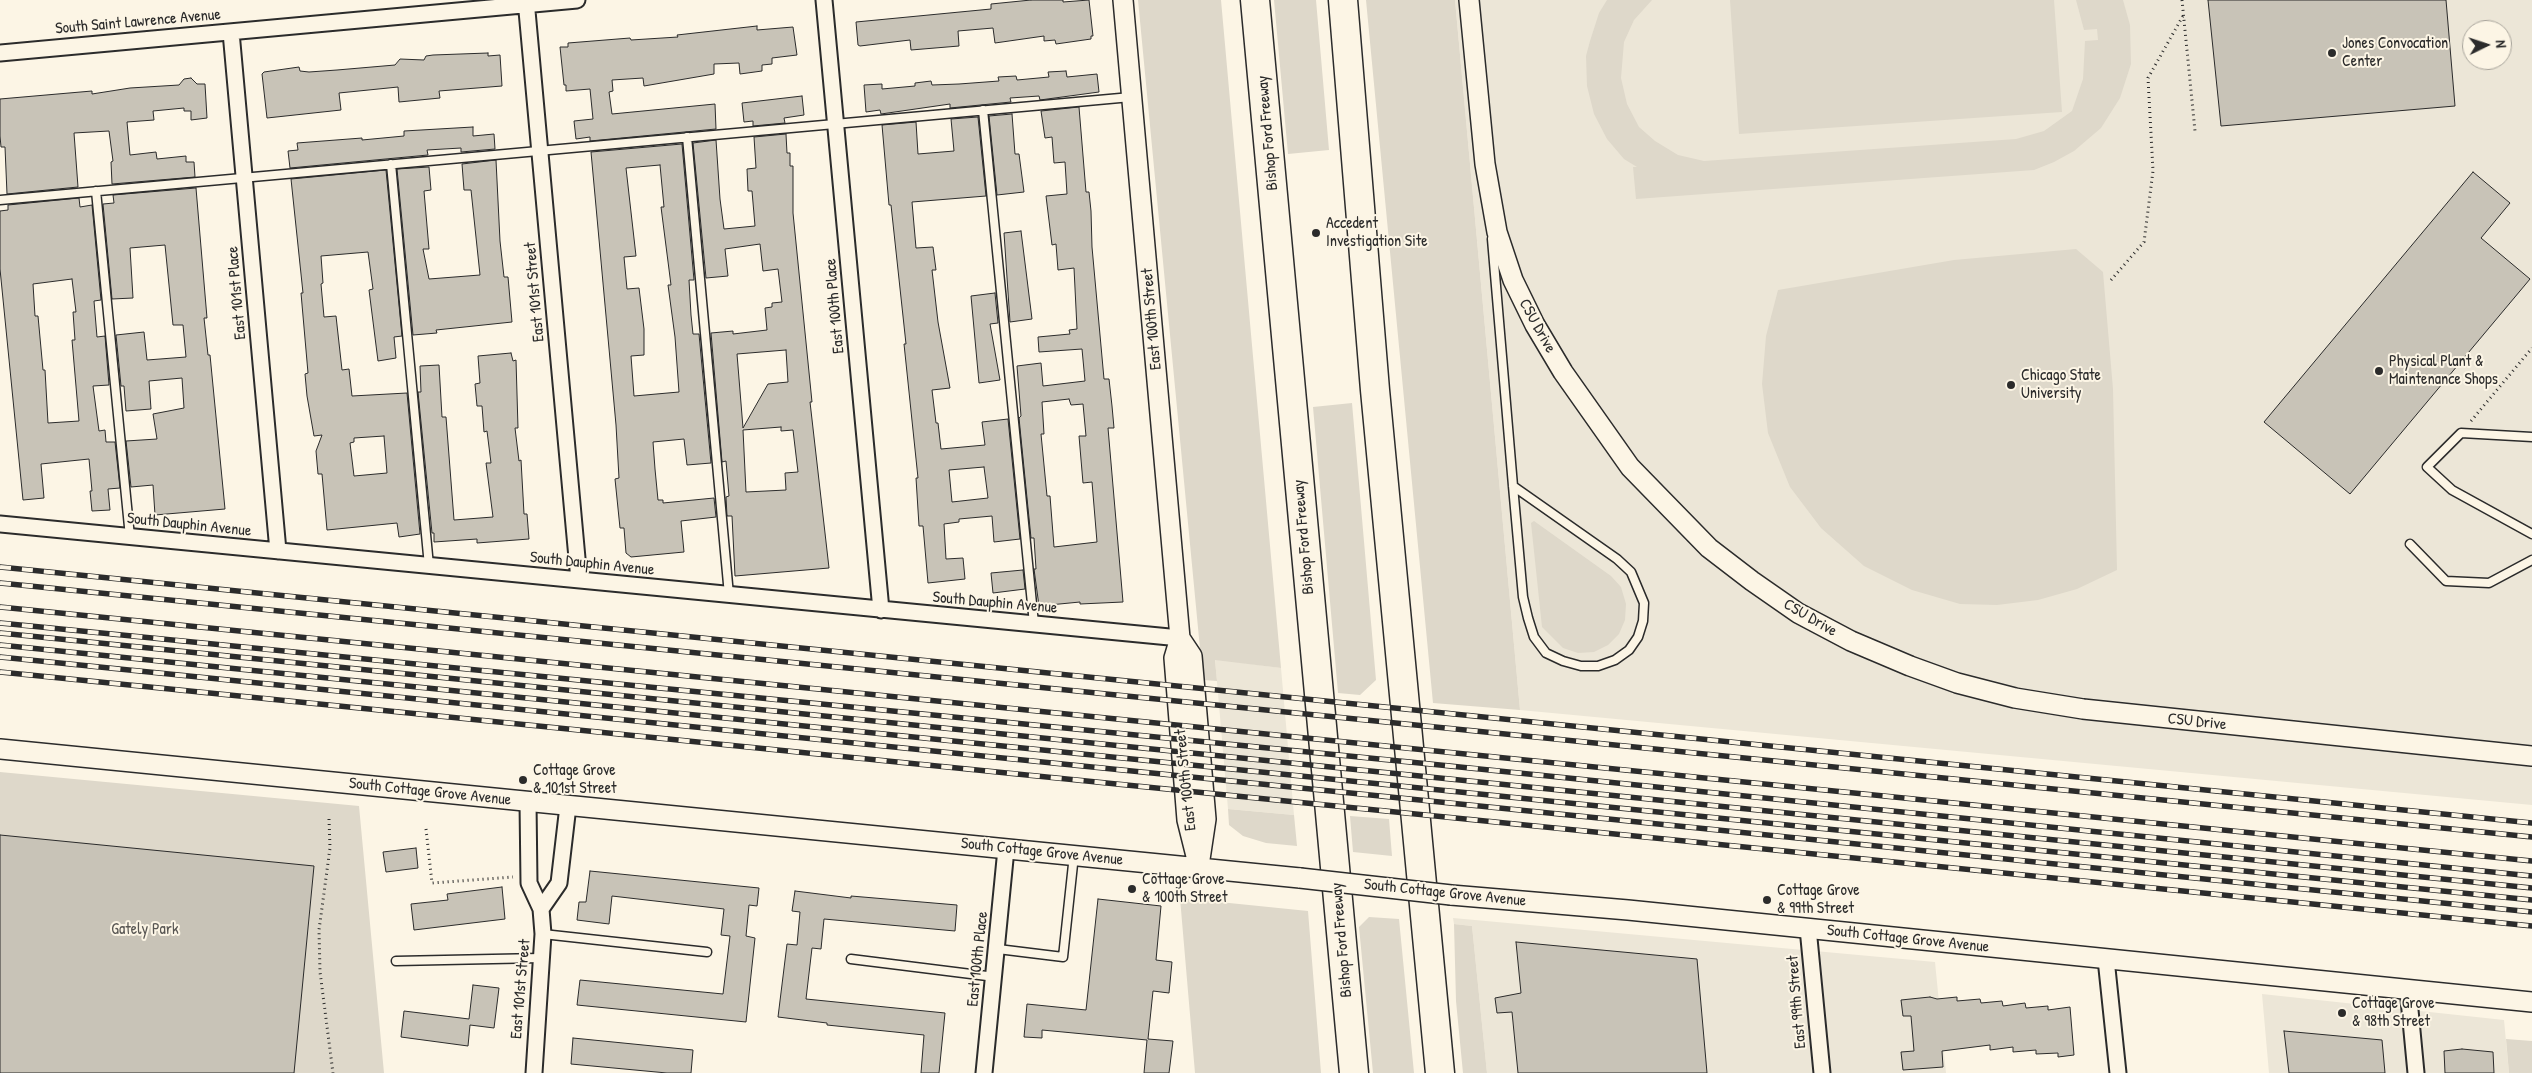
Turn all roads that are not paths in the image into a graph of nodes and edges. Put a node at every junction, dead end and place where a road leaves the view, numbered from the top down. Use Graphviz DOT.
graph roads {
  1 [pos="577,0"];
  2 [pos="824,0"];
  3 [pos="1123,0"];
  4 [pos="1255,0"];
  5 [pos="1343,0"];
  6 [pos="1469,0"];
  7 [pos="526,2"];
  8 [pos="231,32"];
  9 [pos="0,52"];
  10 [pos="1132,96"];
  11 [pos="983,110"];
  12 [pos="836,124"];
  13 [pos="687,137"];
  14 [pos="540,150"];
  15 [pos="391,164"];
  16 [pos="1486,164"];
  17 [pos="244,178"];
  18 [pos="96,191"];
  19 [pos="0,200"];
  20 [pos="2532,437"];
  21 [pos="1513,486"];
  22 [pos="0,524"];
  23 [pos="2532,534"];
  24 [pos="130,536"];
  25 [pos="2410,544"];
  26 [pos="278,551"];
  27 [pos="2532,560"];
  28 [pos="430,566"];
  29 [pos="579,580"];
  30 [pos="1308,584"];
  31 [pos="729,595"];
  32 [pos="881,610"];
  33 [pos="1034,624"];
  34 [pos="1180,638"];
  35 [pos="0,749"];
  36 [pos="2532,756"];
  37 [pos="528,802"];
  38 [pos="568,806"];
  39 [pos="1006,849"];
  40 [pos="1074,855"];
  41 [pos="1199,868"];
  42 [pos="541,909"];
  43 [pos="1808,928"];
  44 [pos="543,934"];
  45 [pos="998,949"];
  46 [pos="707,952"];
  47 [pos="541,958"];
  48 [pos="851,959"];
  49 [pos="2106,959"];
  50 [pos="396,961"];
  51 [pos="994,977"];
  52 [pos="2408,989"];
  53 [pos="2532,1002"];
  54 [pos="534,1073"];
  55 [pos="984,1073"];
  56 [pos="1335,1073"];
  57 [pos="1354,1073"];
  58 [pos="1440,1073"];
  59 [pos="1822,1073"];
  60 [pos="2118,1073"];
  61 [pos="2416,1073"];
  1 -- 7 [label="street, South Saint Lawrence Avenue"];
  2 -- 12 [label="street, East 100th Place"];
  3 -- 10 [label="street, East 100th Street"];
  4 -- 30 [label="highway, Bishop Ford Freeway"];
  5 -- 58 [label="highway"];
  6 -- 16 [label="street, CSU Drive"];
  7 -- 8 [label="street, South Saint Lawrence Avenue"];
  7 -- 14 [label="street, East 101st Street"];
  8 -- 9 [label="street, South Saint Lawrence Avenue"];
  8 -- 17 [label="street, East 101st Place"];
  10 -- 11 [label="lane"];
  10 -- 34 [label="street, East 100th Street"];
  11 -- 12 [label="lane"];
  11 -- 33 [label="lane"];
  12 -- 13 [label="lane"];
  12 -- 32 [label="street, East 100th Place"];
  13 -- 14 [label="lane"];
  13 -- 31 [label="lane"];
  14 -- 15 [label="lane"];
  14 -- 29 [label="street, East 101st Street"];
  15 -- 17 [label="lane"];
  15 -- 28 [label="lane"];
  16 -- 21 [label="lane"];
  16 -- 36 [label="street, CSU Drive"];
  17 -- 18 [label="lane"];
  17 -- 26 [label="street, East 101st Place"];
  18 -- 19 [label="lane"];
  18 -- 24 [label="lane"];
  20 -- 23 [label="lane"];
  21 -- 21 [label="lane"];
  22 -- 24 [label="street, South Dauphin Avenue"];
  24 -- 26 [label="street, South Dauphin Avenue"];
  25 -- 27 [label="lane"];
  26 -- 28 [label="street, South Dauphin Avenue"];
  28 -- 29 [label="street, South Dauphin Avenue"];
  29 -- 31 [label="street, South Dauphin Avenue"];
  30 -- 56 [label="highway"];
  30 -- 57 [label="highway, Bishop Ford Freeway"];
  31 -- 32 [label="street, South Dauphin Avenue"];
  32 -- 33 [label="street, South Dauphin Avenue"];
  33 -- 34 [label="street, South Dauphin Avenue"];
  34 -- 41 [label="street, East 100th Street"];
  35 -- 37 [label="street, South Cottage Grove Avenue"];
  37 -- 38 [label="street, South Cottage Grove Avenue"];
  37 -- 42 [label="street, East 101st Street"];
  38 -- 39 [label="street, South Cottage Grove Avenue"];
  38 -- 42 [label="street"];
  39 -- 40 [label="street, South Cottage Grove Avenue"];
  39 -- 45 [label="street, East 100th Place"];
  40 -- 41 [label="street, South Cottage Grove Avenue"];
  40 -- 45 [label="lane"];
  41 -- 43 [label="street, South Cottage Grove Avenue, bridge"];
  42 -- 44 [label="street, East 101st Street"];
  43 -- 49 [label="street, South Cottage Grove Avenue"];
  43 -- 59 [label="street, East 99th Street"];
  44 -- 46 [label="lane"];
  44 -- 47 [label="street, East 101st Street"];
  45 -- 51 [label="street, East 100th Place"];
  47 -- 50 [label="lane"];
  47 -- 54 [label="street, East 101st Street"];
  48 -- 51 [label="lane"];
  49 -- 52 [label="street, South Cottage Grove Avenue"];
  49 -- 60 [label="street"];
  51 -- 55 [label="street, East 100th Place"];
  52 -- 53 [label="street, South Cottage Grove Avenue"];
  52 -- 61 [label="street"];
}
